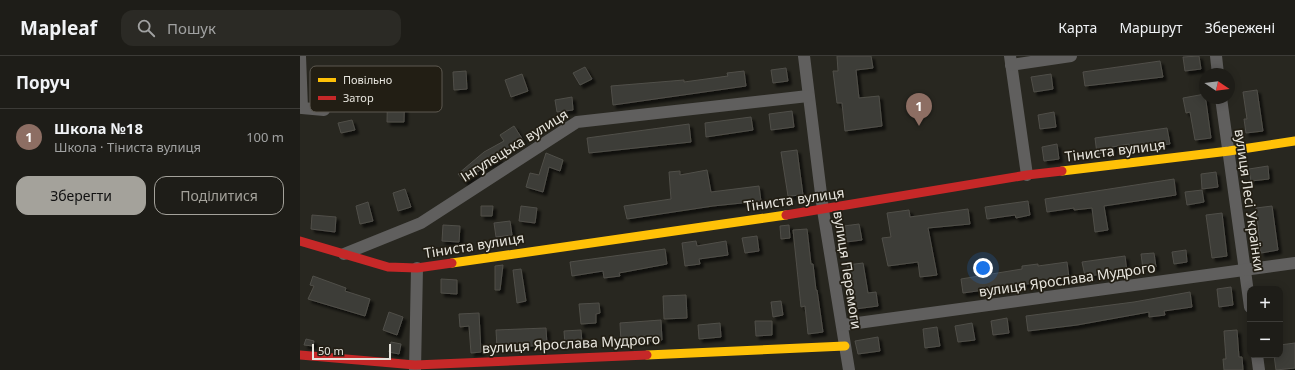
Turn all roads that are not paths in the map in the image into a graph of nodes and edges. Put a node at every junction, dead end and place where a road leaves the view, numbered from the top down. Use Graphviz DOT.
graph roads {
  1 [pos="300,56"];
  2 [pos="804,56"];
  3 [pos="1071,56"];
  4 [pos="1216,56"];
  5 [pos="1011,60"];
  6 [pos="1217,68"];
  7 [pos="808,96"];
  8 [pos="1222,104"];
  9 [pos="310,109"];
  10 [pos="1295,141"];
  11 [pos="1229,151"];
  12 [pos="1027,175"];
  13 [pos="823,210"];
  14 [pos="300,242"];
  15 [pos="344,254"];
  16 [pos="1295,263"];
  17 [pos="417,268"];
  18 [pos="1245,269"];
  19 [pos="1247,286"];
  20 [pos="843,324"];
  21 [pos="845,346"];
  22 [pos="300,355"];
  23 [pos="1257,358"];
  24 [pos="415,368"];
  25 [pos="849,370"];
  26 [pos="1259,370"];
  1 -- 9 [label="street"];
  2 -- 7 [label="street, вулиця Перемоги"];
  3 -- 5 [label="street"];
  4 -- 6 [label="street"];
  5 -- 12 [label="street"];
  7 -- 13 [label="street, вулиця Перемоги"];
  7 -- 15 [label="street, Інгулецька вулиця"];
  8 -- 11 [label="street, вулиця Лесі Українки"];
  10 -- 11 [label="street, Тіниста вулиця"];
  11 -- 12 [label="street, Тіниста вулиця"];
  11 -- 18 [label="street, вулиця Лесі Українки"];
  12 -- 13 [label="street, Тіниста вулиця"];
  13 -- 17 [label="street, Тіниста вулиця"];
  13 -- 20 [label="street, вулиця Перемоги"];
  14 -- 15 [label="street, Тіниста вулиця"];
  15 -- 17 [label="street, Тіниста вулиця"];
  16 -- 18 [label="street, вулиця Ярослава Мудрого"];
  17 -- 24 [label="street"];
  18 -- 19 [label="street, вулиця Лесі Українки"];
  18 -- 20 [label="street, вулиця Ярослава Мудрого"];
  20 -- 21 [label="street, вулиця Перемоги"];
  21 -- 24 [label="street, вулиця Ярослава Мудрого"];
  21 -- 25 [label="street, вулиця Перемоги"];
  22 -- 24 [label="street, вулиця Ярослава Мудрого"];
  23 -- 26 [label="street"];
}
